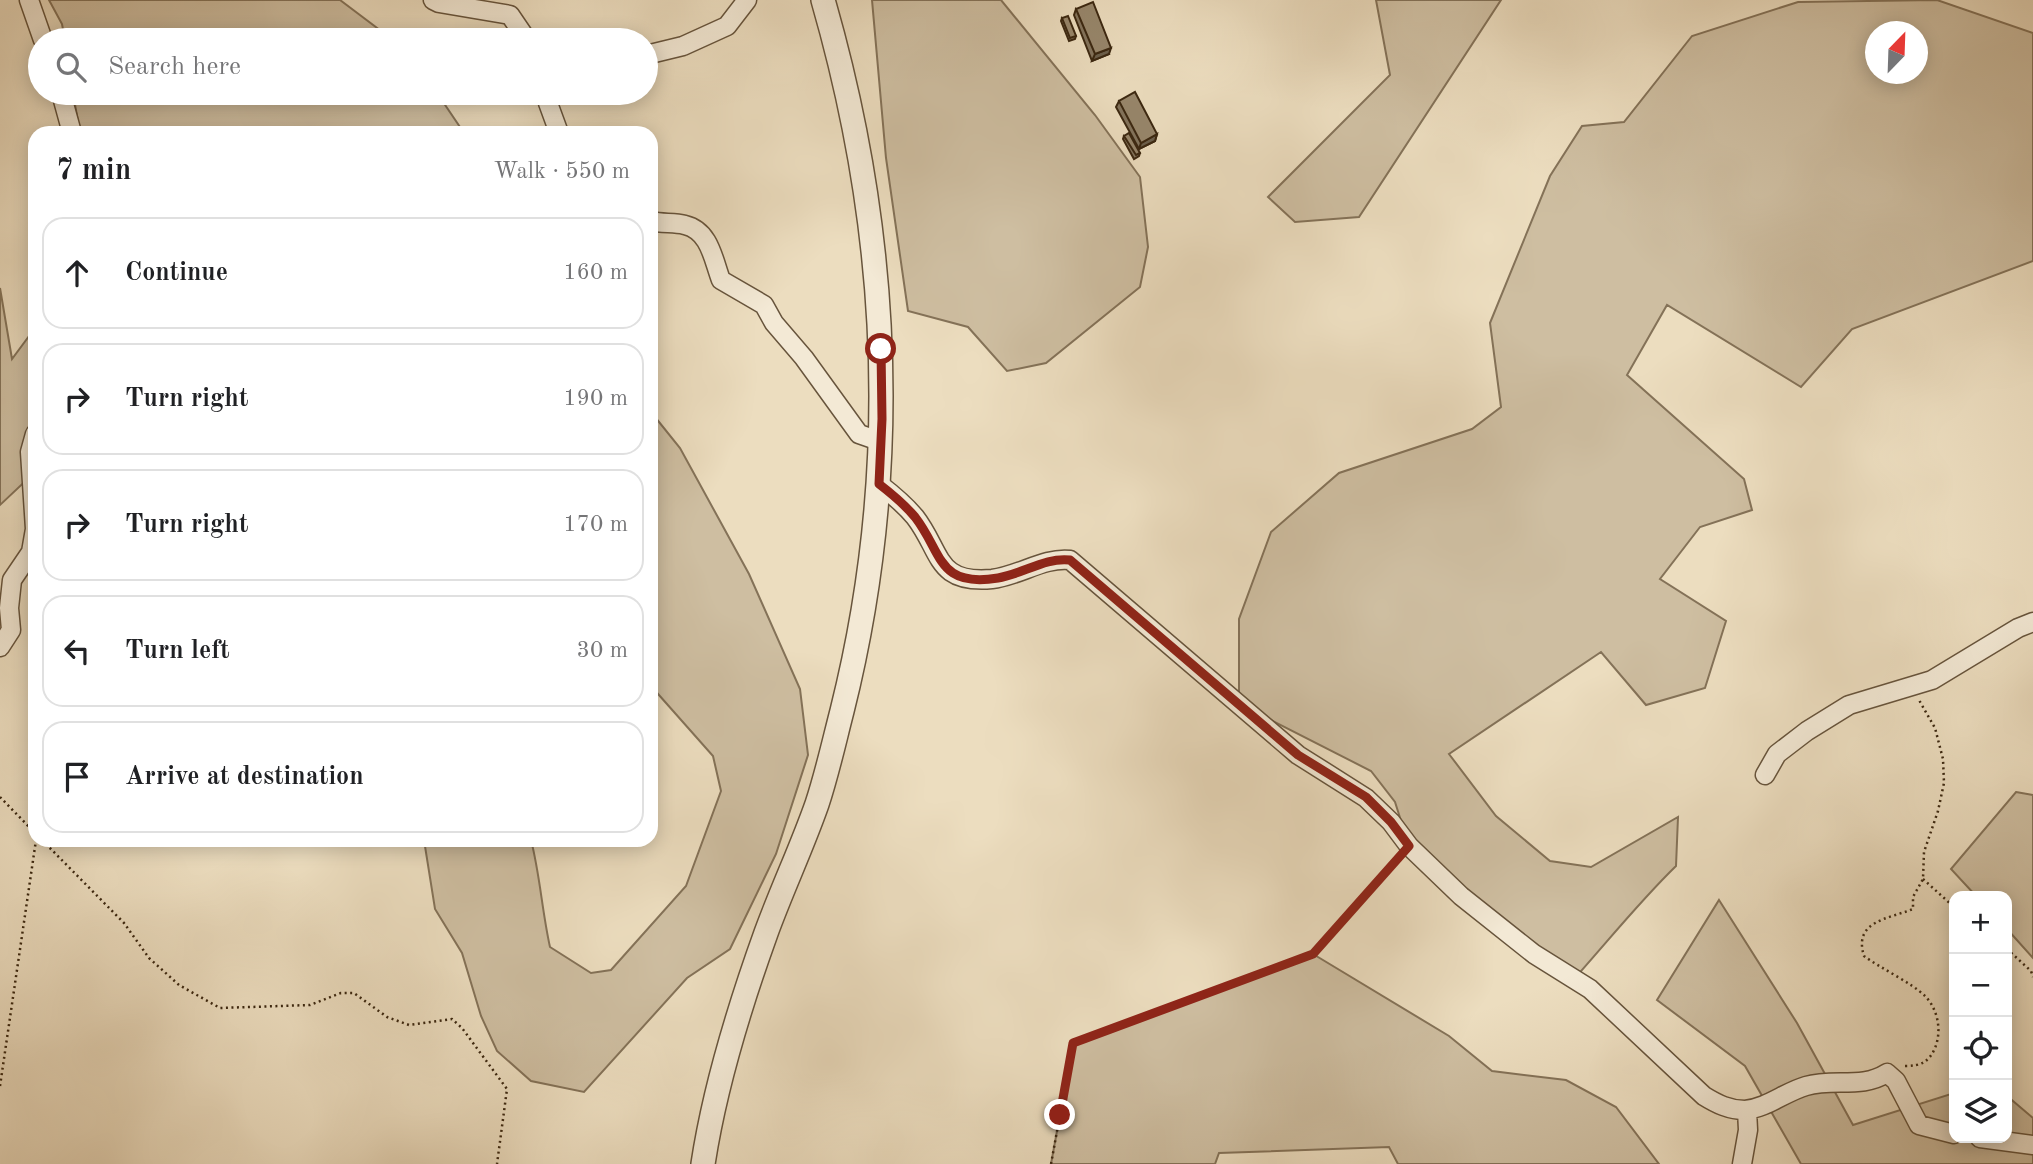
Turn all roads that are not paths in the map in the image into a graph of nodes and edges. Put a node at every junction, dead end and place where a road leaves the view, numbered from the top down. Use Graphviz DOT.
graph roads {
  1 [pos="29,0"];
  2 [pos="433,0"];
  3 [pos="747,0"];
  4 [pos="823,0"];
  5 [pos="39,28"];
  6 [pos="519,28"];
  7 [pos="658,52"];
  8 [pos="64,105"];
  9 [pos="549,105"];
  10 [pos="70,126"];
  11 [pos="556,126"];
  12 [pos="658,222"];
  13 [pos="881,442"];
  14 [pos="879,484"];
  15 [pos="28,556"];
  16 [pos="2033,622"];
  17 [pos="0,647"];
  18 [pos="1765,775"];
  19 [pos="1747,1110"];
  20 [pos="1949,1133"];
  21 [pos="2012,1142"];
  22 [pos="2033,1145"];
  23 [pos="703,1164"];
  24 [pos="1742,1164"];
  1 -- 5 [label="street"];
  2 -- 6 [label="street"];
  3 -- 7 [label="street"];
  4 -- 13 [label="street"];
  8 -- 10 [label="street"];
  9 -- 11 [label="street"];
  12 -- 13 [label="street"];
  13 -- 14 [label="street"];
  14 -- 19 [label="street"];
  14 -- 23 [label="street"];
  15 -- 17 [label="street"];
  16 -- 18 [label="street"];
  19 -- 20 [label="street"];
  19 -- 24 [label="street"];
  21 -- 22 [label="street"];
}
